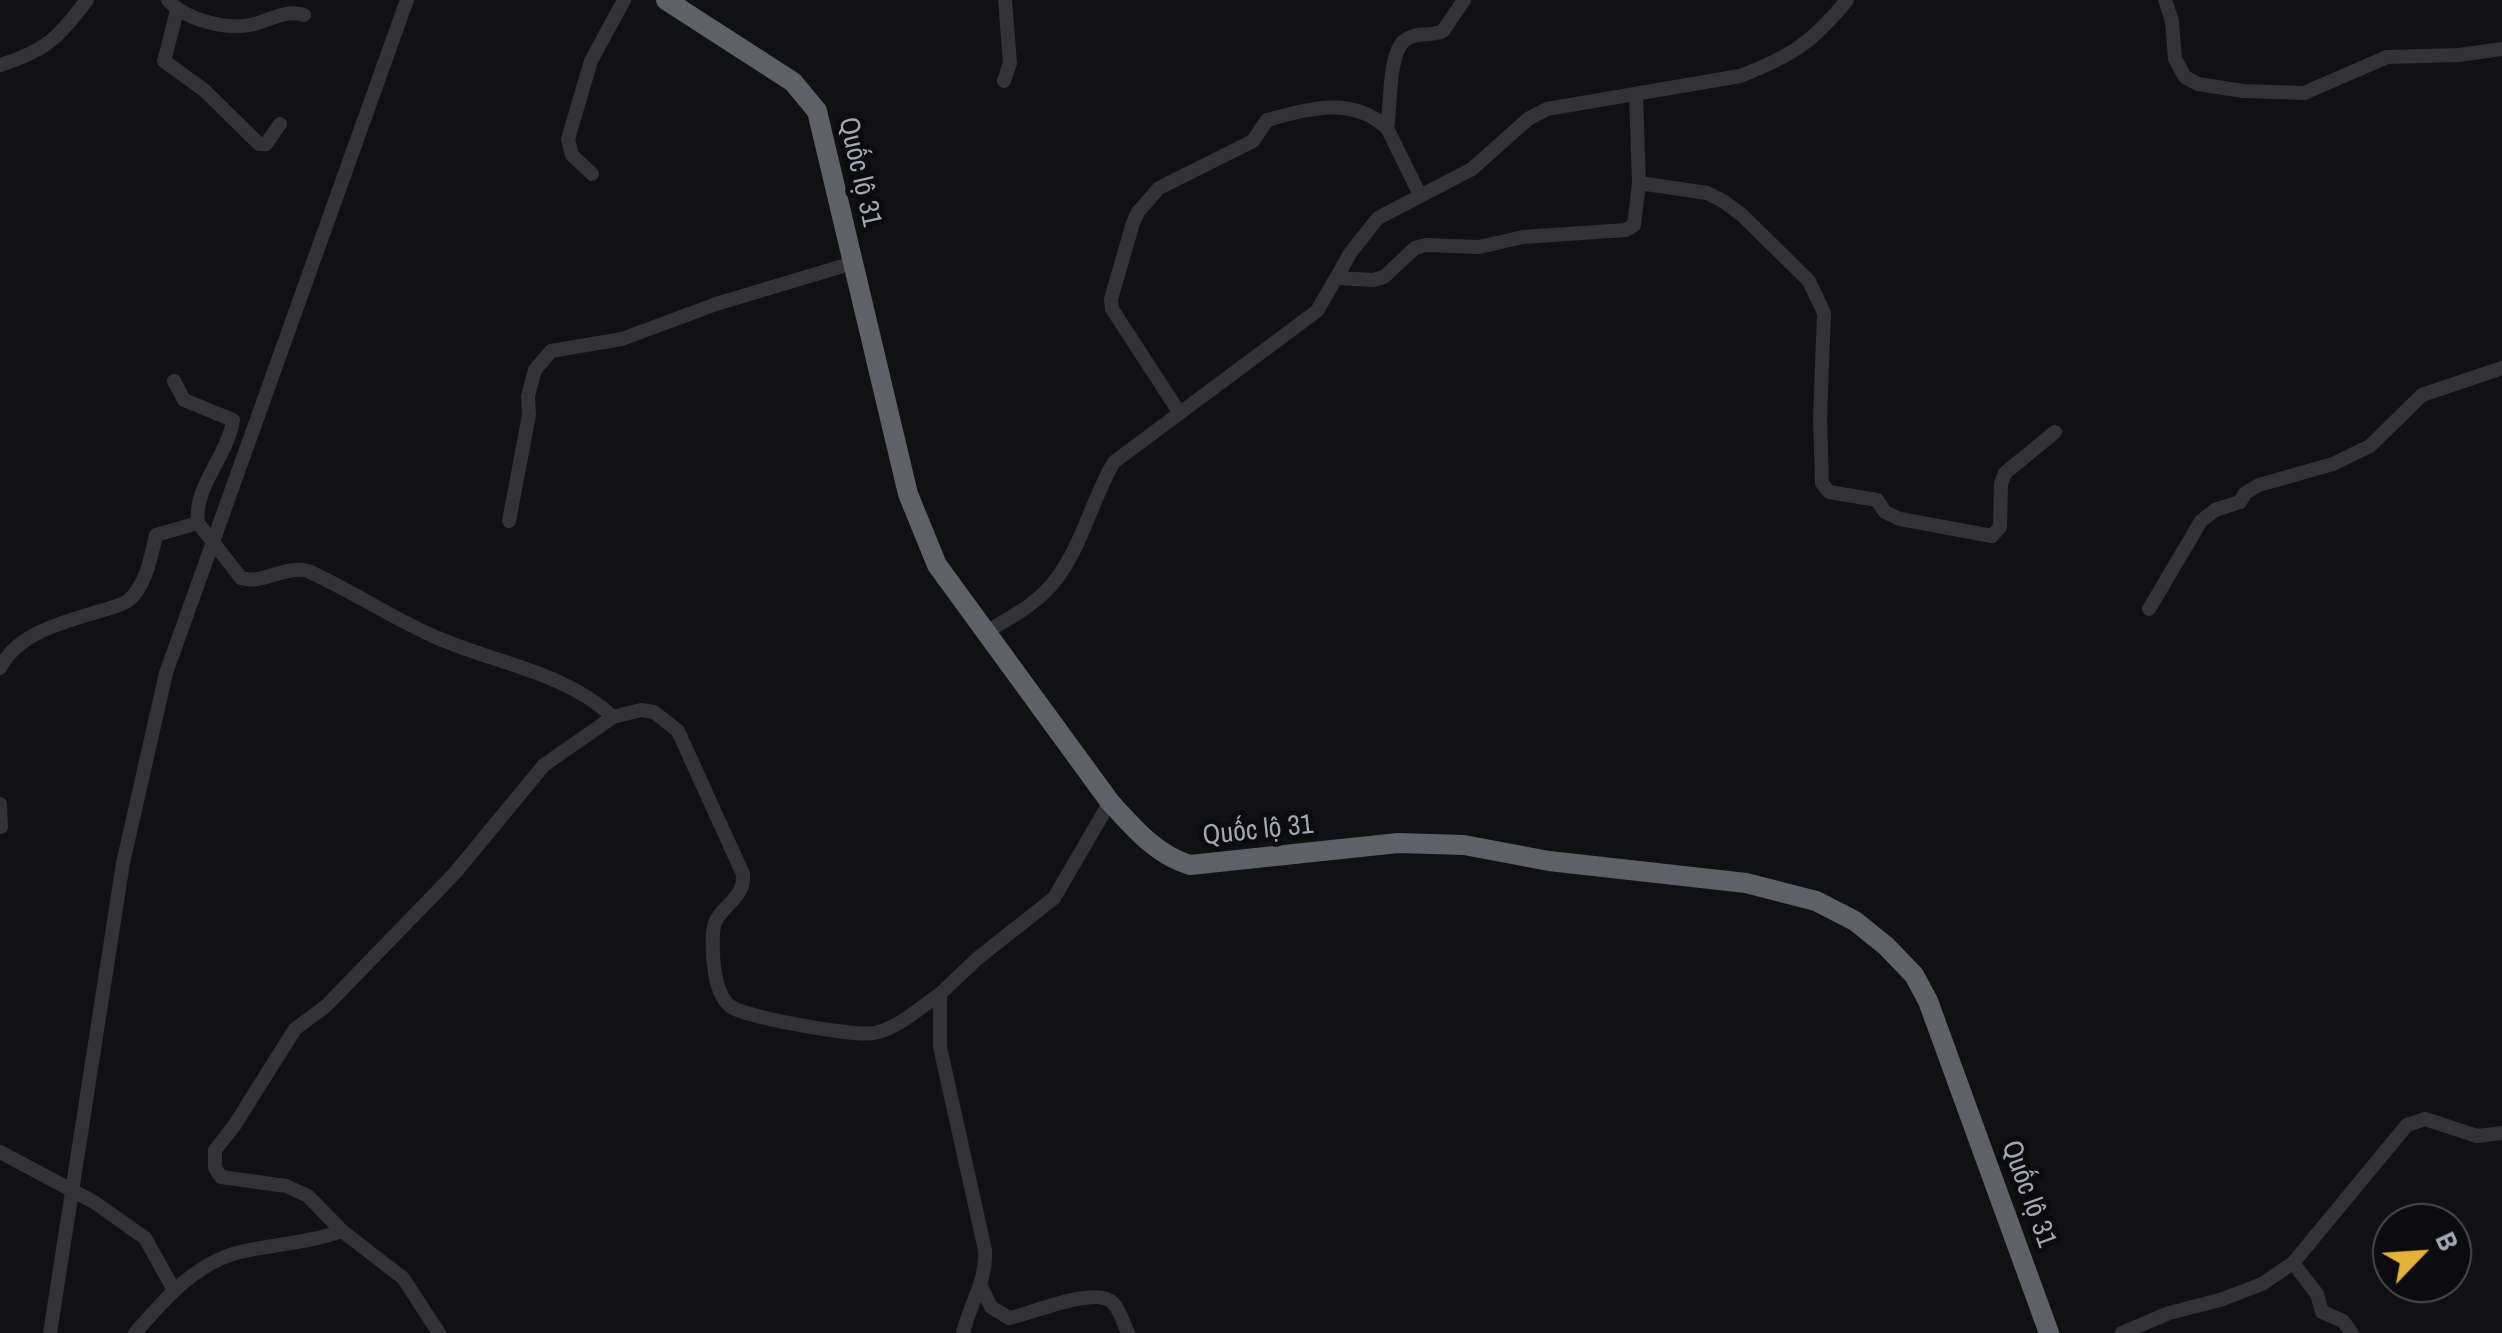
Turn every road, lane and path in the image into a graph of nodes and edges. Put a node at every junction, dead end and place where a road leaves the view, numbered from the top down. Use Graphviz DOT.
graph roads {
  1 [pos="88,0"];
  2 [pos="407,0"];
  3 [pos="624,0"];
  4 [pos="666,0"];
  5 [pos="1006,0"];
  6 [pos="1464,0"];
  7 [pos="1846,0"];
  8 [pos="2165,0"];
  9 [pos="172,5"];
  10 [pos="304,16"];
  11 [pos="2502,49"];
  12 [pos="0,65"];
  13 [pos="1004,81"];
  14 [pos="1636,95"];
  15 [pos="280,124"];
  16 [pos="1387,128"];
  17 [pos="592,174"];
  18 [pos="1640,183"];
  19 [pos="1420,195"];
  20 [pos="852,263"];
  21 [pos="1337,278"];
  22 [pos="2502,368"];
  23 [pos="174,382"];
  24 [pos="1179,412"];
  25 [pos="2055,432"];
  26 [pos="508,521"];
  27 [pos="198,523"];
  28 [pos="213,542"];
  29 [pos="2149,609"];
  30 [pos="986,632"];
  31 [pos="0,668"];
  32 [pos="613,716"];
  33 [pos="1110,802"];
  34 [pos="0,804"];
  35 [pos="0,827"];
  36 [pos="940,994"];
  37 [pos="2502,1132"];
  38 [pos="0,1152"];
  39 [pos="72,1191"];
  40 [pos="342,1231"];
  41 [pos="2293,1263"];
  42 [pos="981,1286"];
  43 [pos="174,1290"];
  44 [pos="50,1333"];
  45 [pos="135,1333"];
  46 [pos="439,1333"];
  47 [pos="963,1333"];
  48 [pos="1128,1333"];
  49 [pos="2049,1333"];
  50 [pos="2122,1333"];
  51 [pos="2352,1333"];
  1 -- 12 [label="street"];
  2 -- 28 [label="street"];
  3 -- 17 [label="street"];
  4 -- 20 [label="highway, Quốc lộ 31"];
  5 -- 13 [label="street"];
  6 -- 16 [label="street"];
  7 -- 14 [label="street"];
  8 -- 11 [label="street"];
  9 -- 10 [label="street"];
  9 -- 15 [label="street"];
  14 -- 18 [label="street"];
  14 -- 19 [label="street"];
  16 -- 19 [label="street"];
  16 -- 24 [label="street"];
  18 -- 21 [label="street"];
  18 -- 25 [label="street"];
  19 -- 21 [label="street"];
  20 -- 26 [label="street"];
  20 -- 30 [label="highway, Quốc lộ 31"];
  21 -- 24 [label="street"];
  22 -- 29 [label="street"];
  23 -- 27 [label="street"];
  24 -- 30 [label="street"];
  27 -- 28 [label="street"];
  27 -- 31 [label="street"];
  28 -- 32 [label="street"];
  28 -- 39 [label="street"];
  30 -- 33 [label="highway, Quốc lộ 31"];
  32 -- 36 [label="street"];
  32 -- 40 [label="street"];
  33 -- 36 [label="street"];
  33 -- 49 [label="highway, Quốc lộ 31"];
  34 -- 35 [label="street"];
  36 -- 42 [label="street"];
  37 -- 41 [label="street"];
  38 -- 39 [label="street"];
  39 -- 43 [label="street"];
  39 -- 44 [label="street"];
  40 -- 43 [label="street"];
  40 -- 46 [label="street"];
  41 -- 50 [label="street"];
  41 -- 51 [label="street"];
  42 -- 47 [label="street"];
  42 -- 48 [label="street"];
  43 -- 45 [label="street"];
}
